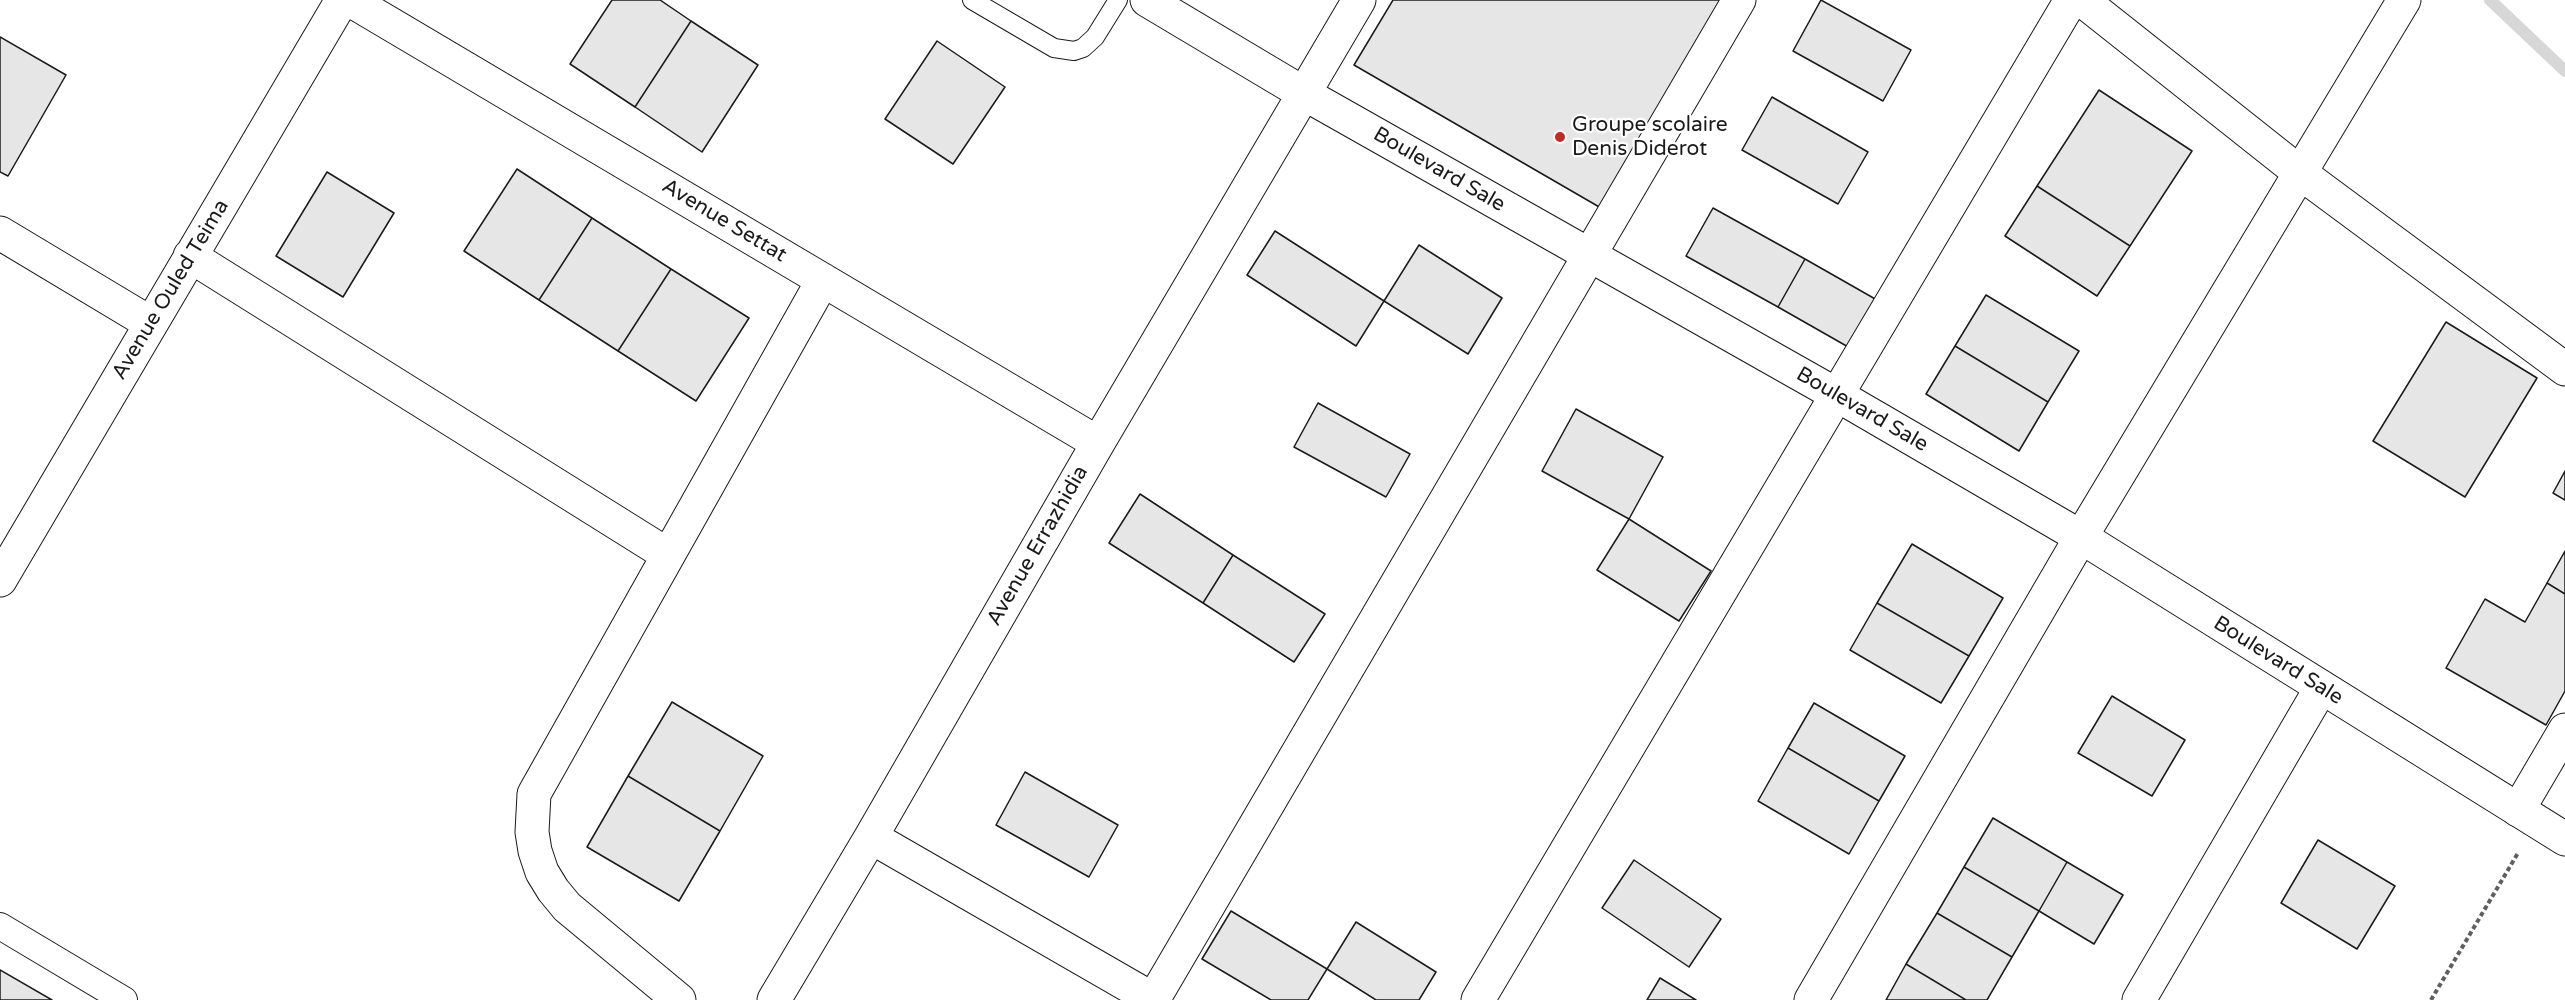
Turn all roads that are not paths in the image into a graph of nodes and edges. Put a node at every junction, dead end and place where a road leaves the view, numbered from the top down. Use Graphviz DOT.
graph roads {
  1 [pos="342,0"];
  2 [pos="350,0"];
  3 [pos="972,0"];
  4 [pos="1118,0"];
  5 [pos="1147,0"];
  6 [pos="1359,0"];
  7 [pos="1739,0"];
  8 [pos="2071,0"];
  9 [pos="2082,0"];
  10 [pos="2404,0"];
  11 [pos="1303,93"];
  12 [pos="2299,172"];
  13 [pos="0,232"];
  14 [pos="190,256"];
  15 [pos="1589,256"];
  16 [pos="823,280"];
  17 [pos="150,324"];
  18 [pos="2565,369"];
  19 [pos="1837,395"];
  20 [pos="1098,443"];
  21 [pos="2081,537"];
  22 [pos="668,555"];
  23 [pos="0,580"];
  24 [pos="2321,688"];
  25 [pos="2565,730"];
  26 [pos="2528,816"];
  27 [pos="871,837"];
  28 [pos="2565,839"];
  29 [pos="0,926"];
  30 [pos="123,1000"];
  31 [pos="679,1000"];
  32 [pos="774,1000"];
  33 [pos="1154,1000"];
  34 [pos="1478,1000"];
  35 [pos="1811,1000"];
  36 [pos="2139,1000"];
  1 -- 14 [label="street, Avenue Ouled Teima"];
  2 -- 16 [label="street, Avenue Settat"];
  3 -- 4 [label="lane"];
  5 -- 11 [label="street, Boulevard Sale"];
  6 -- 11 [label="street, Avenue Errazhidia"];
  7 -- 15 [label="street"];
  8 -- 19 [label="street"];
  9 -- 12 [label="street"];
  10 -- 12 [label="street"];
  11 -- 15 [label="street, Boulevard Sale"];
  11 -- 20 [label="street, Avenue Errazhidia"];
  12 -- 18 [label="street"];
  12 -- 21 [label="street"];
  13 -- 17 [label="street"];
  14 -- 17 [label="street, Avenue Ouled Teima"];
  14 -- 22 [label="street"];
  15 -- 19 [label="street, Boulevard Sale"];
  15 -- 33 [label="street"];
  16 -- 20 [label="street, Avenue Settat"];
  16 -- 22 [label="street"];
  17 -- 23 [label="street, Avenue Ouled Teima"];
  19 -- 21 [label="street, Boulevard Sale"];
  19 -- 34 [label="street"];
  20 -- 27 [label="street, Avenue Errazhidia"];
  21 -- 24 [label="street, Boulevard Sale"];
  21 -- 35 [label="street"];
  22 -- 31 [label="street"];
  24 -- 26 [label="street, Boulevard Sale"];
  24 -- 36 [label="street"];
  25 -- 26 [label="street"];
  26 -- 28 [label="street, Boulevard Sale"];
  27 -- 32 [label="street, Avenue Errazhidia"];
  27 -- 33 [label="street"];
  29 -- 30 [label="street"];
}
